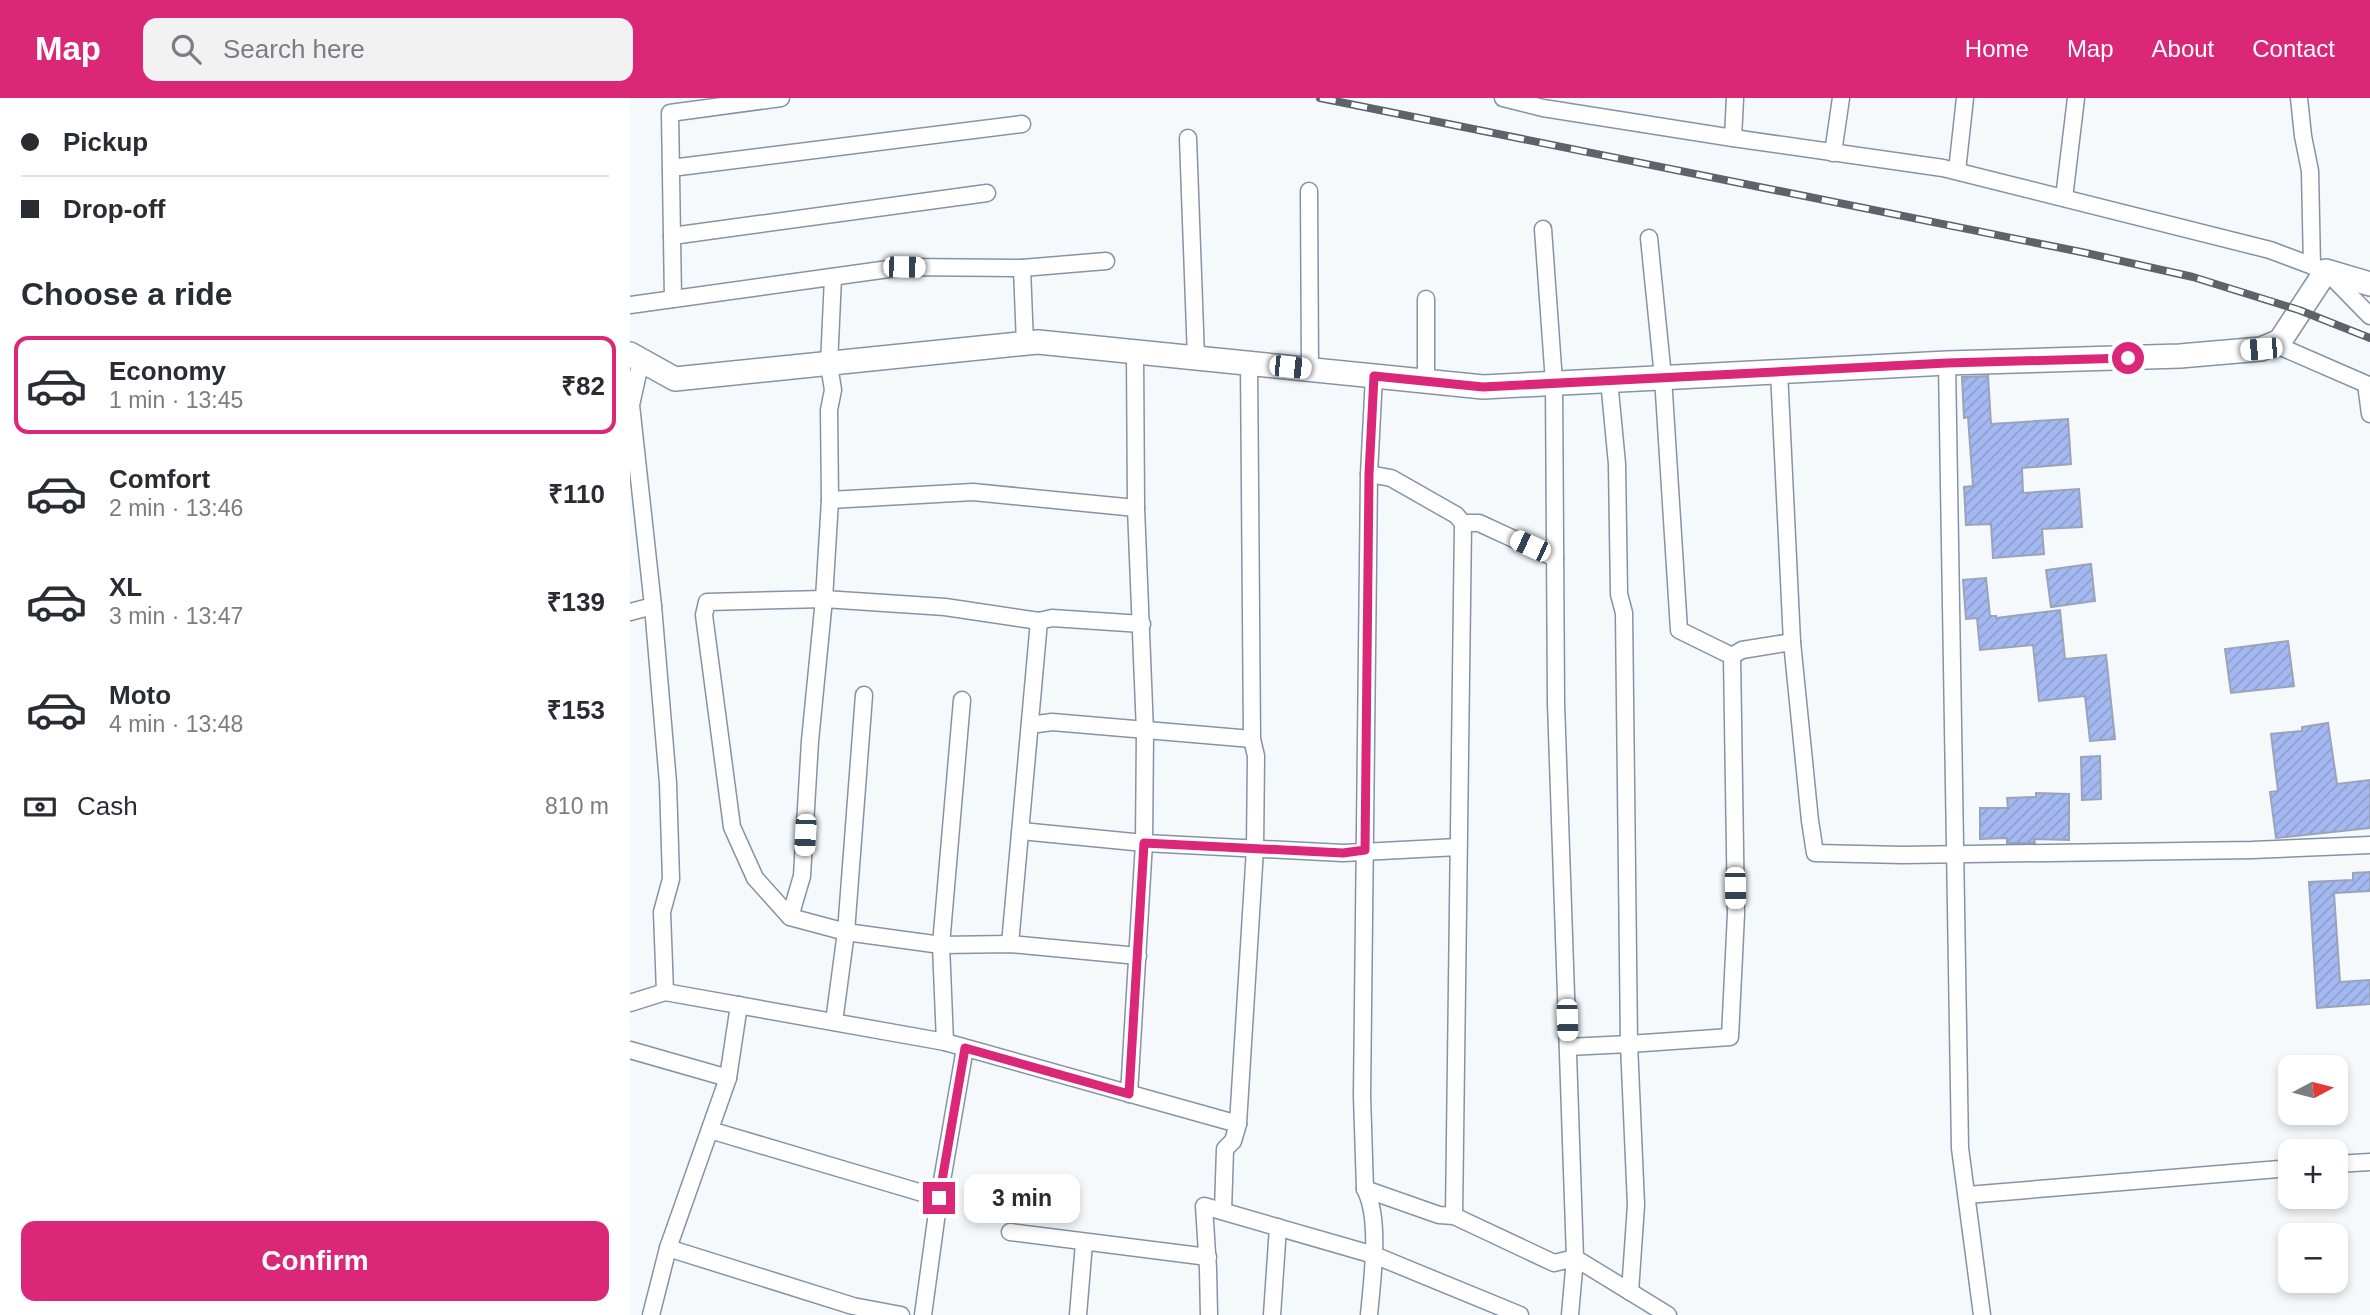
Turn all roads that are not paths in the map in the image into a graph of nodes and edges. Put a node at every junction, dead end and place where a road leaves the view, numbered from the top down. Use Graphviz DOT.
graph roads {
  1 [pos="781,98"];
  2 [pos="1503,98"];
  3 [pos="1735,98"];
  4 [pos="1841,98"];
  5 [pos="1965,98"];
  6 [pos="2076,98"];
  7 [pos="2300,98"];
  8 [pos="1022,124"];
  9 [pos="1188,138"];
  10 [pos="1733,138"];
  11 [pos="1833,153"];
  12 [pos="671,168"];
  13 [pos="1957,171"];
  14 [pos="1309,191"];
  15 [pos="987,193"];
  16 [pos="2064,198"];
  17 [pos="1543,229"];
  18 [pos="672,236"];
  19 [pos="1648,239"];
  20 [pos="1106,261"];
  21 [pos="1022,268"];
  22 [pos="2319,268"];
  23 [pos="833,276"];
  24 [pos="2370,284"];
  25 [pos="673,299"];
  26 [pos="1426,299"];
  27 [pos="630,305"];
  28 [pos="2370,316"];
  29 [pos="1025,344"];
  30 [pos="2274,344"];
  31 [pos="1135,352"];
  32 [pos="635,357"];
  33 [pos="1196,358"];
  34 [pos="1249,363"];
  35 [pos="1947,363"];
  36 [pos="829,365"];
  37 [pos="1310,369"];
  38 [pos="1779,371"];
  39 [pos="1374,376"];
  40 [pos="1663,377"];
  41 [pos="1609,380"];
  42 [pos="1426,381"];
  43 [pos="1554,382"];
  44 [pos="2370,414"];
  45 [pos="1369,474"];
  46 [pos="830,500"];
  47 [pos="1136,508"];
  48 [pos="1463,523"];
  49 [pos="1555,558"];
  50 [pos="824,599"];
  51 [pos="653,606"];
  52 [pos="630,612"];
  53 [pos="1040,621"];
  54 [pos="1142,624"];
  55 [pos="1792,642"];
  56 [pos="1732,656"];
  57 [pos="864,695"];
  58 [pos="962,700"];
  59 [pos="1030,725"];
  60 [pos="1145,732"];
  61 [pos="1252,739"];
  62 [pos="1021,831"];
  63 [pos="1144,843"];
  64 [pos="2370,845"];
  65 [pos="1458,847"];
  66 [pos="1255,849"];
  67 [pos="1365,850"];
  68 [pos="1955,854"];
  69 [pos="790,917"];
  70 [pos="846,932"];
  71 [pos="1010,944"];
  72 [pos="941,945"];
  73 [pos="1138,956"];
  74 [pos="665,992"];
  75 [pos="630,1003"];
  76 [pos="739,1005"];
  77 [pos="834,1022"];
  78 [pos="945,1042"];
  79 [pos="1629,1044"];
  80 [pos="1567,1047"];
  81 [pos="965,1048"];
  82 [pos="630,1050"];
  83 [pos="727,1079"];
  84 [pos="1129,1094"];
  85 [pos="1238,1124"];
  86 [pos="710,1130"];
  87 [pos="2370,1162"];
  88 [pos="2348,1163"];
  89 [pos="2278,1169"];
  90 [pos="1365,1189"];
  91 [pos="1966,1195"];
  92 [pos="939,1198"];
  93 [pos="1223,1212"];
  94 [pos="1454,1216"];
  95 [pos="1278,1227"];
  96 [pos="1010,1232"];
  97 [pos="1084,1242"];
  98 [pos="668,1248"];
  99 [pos="1374,1255"];
  100 [pos="1208,1257"];
  101 [pos="1575,1258"];
  102 [pos="1630,1292"];
  103 [pos="651,1315"];
  104 [pos="901,1315"];
  105 [pos="923,1315"];
  106 [pos="1078,1315"];
  107 [pos="1209,1315"];
  108 [pos="1272,1315"];
  109 [pos="1369,1315"];
  110 [pos="1520,1315"];
  111 [pos="1570,1315"];
  112 [pos="1668,1315"];
  113 [pos="1982,1315"];
  1 -- 12 [label="street"];
  2 -- 10 [label="street"];
  3 -- 10 [label="street"];
  4 -- 11 [label="street"];
  5 -- 13 [label="street"];
  6 -- 16 [label="street"];
  7 -- 22 [label="street"];
  8 -- 12 [label="street"];
  9 -- 33 [label="street"];
  10 -- 11 [label="street"];
  11 -- 13 [label="street"];
  12 -- 18 [label="street"];
  13 -- 16 [label="street"];
  14 -- 37 [label="street"];
  15 -- 18 [label="street"];
  16 -- 22 [label="street"];
  17 -- 43 [label="street"];
  18 -- 25 [label="street"];
  19 -- 40 [label="street"];
  20 -- 21 [label="street"];
  21 -- 23 [label="street"];
  21 -- 29 [label="street"];
  22 -- 24 [label="street"];
  22 -- 28 [label="street"];
  22 -- 30 [label="street"];
  23 -- 25 [label="street"];
  23 -- 36 [label="street"];
  25 -- 27 [label="street"];
  26 -- 42 [label="street"];
  29 -- 31 [label="street"];
  29 -- 36 [label="street"];
  30 -- 35 [label="street"];
  30 -- 44 [label="street"];
  31 -- 33 [label="street"];
  31 -- 47 [label="street"];
  32 -- 36 [label="street"];
  32 -- 51 [label="street"];
  33 -- 34 [label="street"];
  34 -- 37 [label="street"];
  34 -- 61 [label="street"];
  35 -- 38 [label="street"];
  35 -- 68 [label="street"];
  36 -- 46 [label="street"];
  37 -- 39 [label="street"];
  38 -- 40 [label="street"];
  38 -- 55 [label="street"];
  39 -- 42 [label="street"];
  39 -- 45 [label="street"];
  40 -- 41 [label="street"];
  40 -- 56 [label="street"];
  41 -- 43 [label="street"];
  41 -- 79 [label="street"];
  42 -- 43 [label="street"];
  43 -- 49 [label="street"];
  45 -- 48 [label="street"];
  45 -- 67 [label="street"];
  46 -- 47 [label="street"];
  46 -- 50 [label="street"];
  47 -- 54 [label="street"];
  48 -- 49 [label="street"];
  48 -- 65 [label="street"];
  49 -- 80 [label="street"];
  50 -- 53 [label="street"];
  50 -- 69 [label="street"];
  50 -- 69 [label="street"];
  51 -- 52 [label="street"];
  51 -- 74 [label="street"];
  53 -- 54 [label="street"];
  53 -- 59 [label="street"];
  54 -- 60 [label="street"];
  55 -- 56 [label="street"];
  55 -- 68 [label="street"];
  56 -- 79 [label="street"];
  57 -- 70 [label="street"];
  58 -- 72 [label="street"];
  59 -- 60 [label="street"];
  59 -- 62 [label="street"];
  60 -- 61 [label="street"];
  60 -- 63 [label="street"];
  61 -- 66 [label="street"];
  62 -- 63 [label="street"];
  62 -- 71 [label="street"];
  63 -- 66 [label="street"];
  63 -- 73 [label="street"];
  64 -- 68 [label="street"];
  65 -- 67 [label="street"];
  65 -- 94 [label="street"];
  66 -- 67 [label="street"];
  66 -- 85 [label="street"];
  67 -- 90 [label="street"];
  68 -- 91 [label="street"];
  69 -- 70 [label="street"];
  70 -- 72 [label="street"];
  70 -- 77 [label="street"];
  71 -- 72 [label="street"];
  71 -- 73 [label="street"];
  72 -- 78 [label="street"];
  73 -- 84 [label="street"];
  74 -- 75 [label="street"];
  74 -- 76 [label="street"];
  76 -- 77 [label="street"];
  76 -- 83 [label="street"];
  77 -- 78 [label="street"];
  78 -- 81 [label="street"];
  79 -- 80 [label="street"];
  79 -- 102 [label="street"];
  80 -- 101 [label="street"];
  81 -- 84 [label="street"];
  81 -- 92 [label="street"];
  82 -- 83 [label="street"];
  83 -- 86 [label="street"];
  84 -- 85 [label="street"];
  85 -- 93 [label="street"];
  86 -- 92 [label="street"];
  86 -- 98 [label="street"];
  87 -- 88 [label="street"];
  89 -- 91 [label="street"];
  90 -- 94 [label="street"];
  90 -- 99 [label="street"];
  91 -- 113 [label="street"];
  92 -- 105 [label="street"];
  93 -- 95 [label="street"];
  93 -- 100 [label="street"];
  94 -- 101 [label="street"];
  95 -- 99 [label="street"];
  95 -- 108 [label="street"];
  96 -- 97 [label="street"];
  97 -- 100 [label="street"];
  97 -- 106 [label="street"];
  98 -- 103 [label="street"];
  98 -- 104 [label="street"];
  99 -- 109 [label="street"];
  99 -- 110 [label="street"];
  100 -- 107 [label="street"];
  101 -- 102 [label="street"];
  101 -- 111 [label="street"];
  102 -- 112 [label="street"];
}
